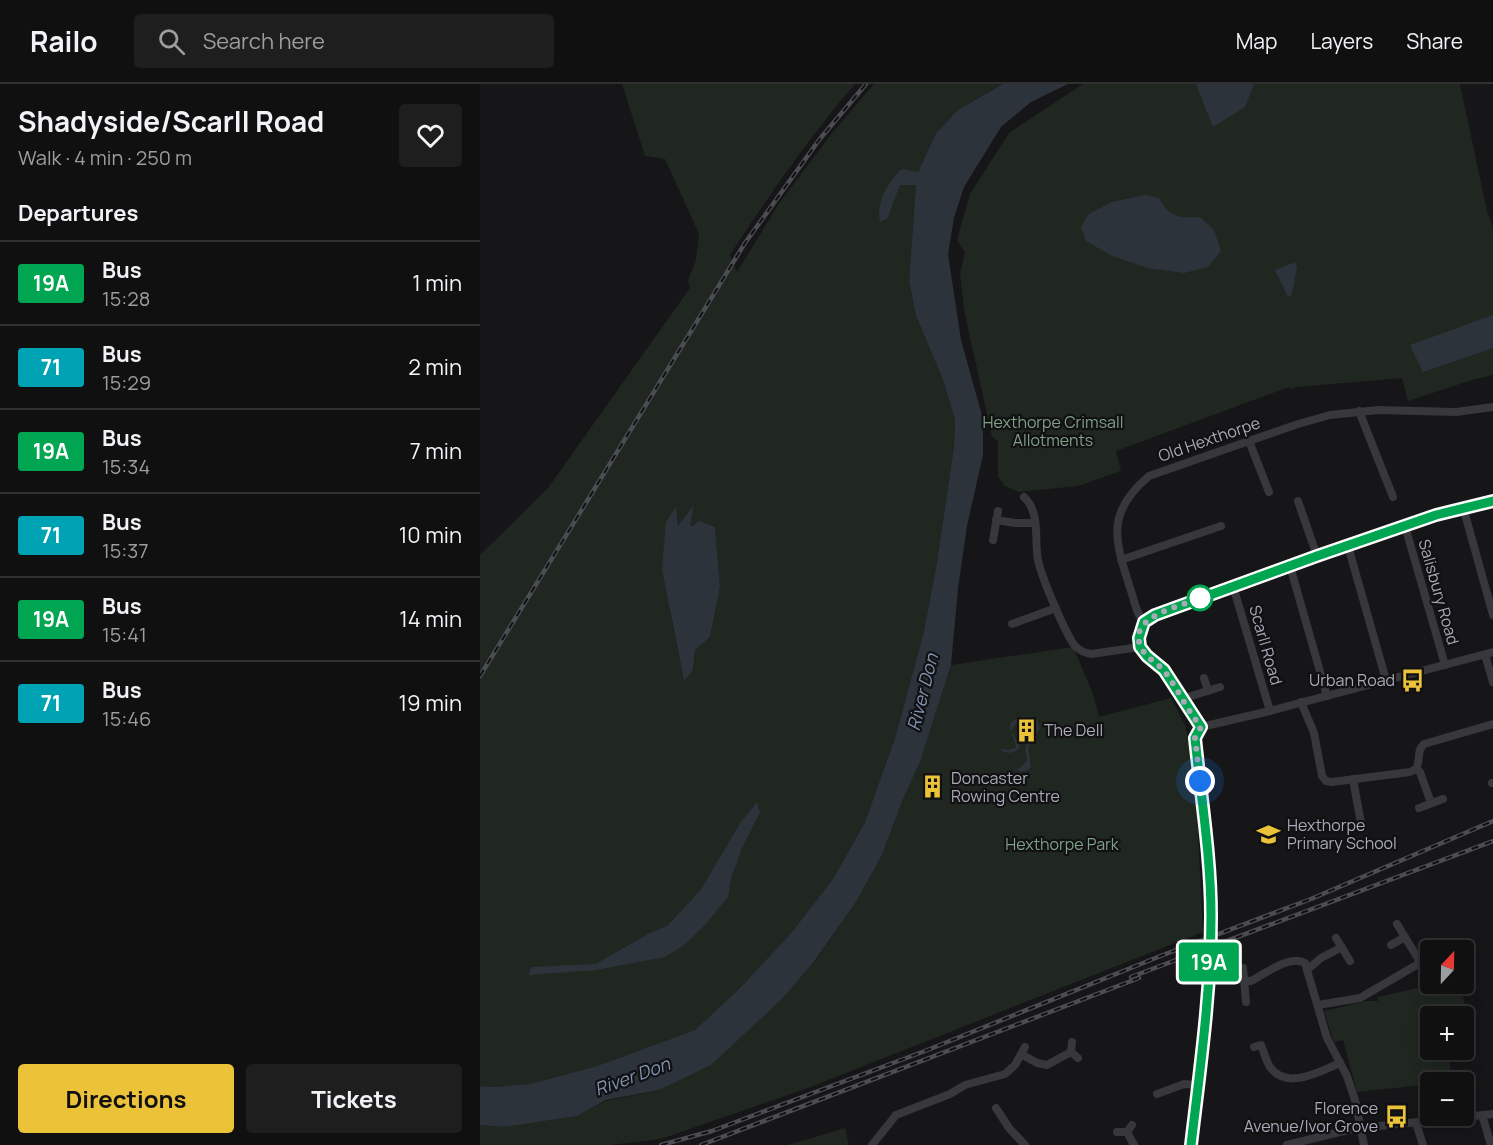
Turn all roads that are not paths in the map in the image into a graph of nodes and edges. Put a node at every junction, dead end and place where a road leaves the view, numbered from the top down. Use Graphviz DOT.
graph roads {
  1 [pos="1493,407"];
  2 [pos="1359,411"];
  3 [pos="1250,441"];
  4 [pos="1269,492"];
  5 [pos="1393,497"];
  6 [pos="1024,498"];
  7 [pos="1298,501"];
  8 [pos="1493,501"];
  9 [pos="1463,507"];
  10 [pos="1035,523"];
  11 [pos="1221,526"];
  12 [pos="1405,526"];
  13 [pos="993,540"];
  14 [pos="1348,546"];
  15 [pos="1317,556"];
  16 [pos="1121,560"];
  17 [pos="1290,566"];
  18 [pos="1233,586"];
  19 [pos="1056,608"];
  20 [pos="1493,615"];
  21 [pos="1144,622"];
  22 [pos="1012,624"];
  23 [pos="1140,647"];
  24 [pos="1489,653"];
  25 [pos="1445,665"];
  26 [pos="1204,678"];
  27 [pos="1386,680"];
  28 [pos="1493,682"];
  29 [pos="1220,687"];
  30 [pos="1208,691"];
  31 [pos="1327,696"];
  32 [pos="1182,699"];
  33 [pos="1301,702"];
  34 [pos="1270,711"];
  35 [pos="1493,724"];
  36 [pos="1201,727"];
  37 [pos="1416,769"];
  38 [pos="1353,779"];
  39 [pos="1443,798"];
  40 [pos="1431,803"];
  41 [pos="1419,808"];
  42 [pos="1361,823"];
  43 [pos="1396,924"];
  44 [pos="1405,937"];
  45 [pos="1336,938"];
  46 [pos="1391,945"];
  47 [pos="1342,947"];
  48 [pos="1350,961"];
  49 [pos="1420,963"];
  50 [pos="1243,968"];
  51 [pos="1308,969"];
  52 [pos="1244,981"];
  53 [pos="1246,1002"];
  54 [pos="1318,1005"];
  55 [pos="1254,1047"];
  56 [pos="1074,1051"];
  57 [pos="1340,1063"];
  58 [pos="1198,1085"];
  59 [pos="1157,1094"];
  60 [pos="996,1108"];
  61 [pos="1493,1114"];
  62 [pos="1482,1116"];
  63 [pos="1416,1123"];
  64 [pos="1360,1128"];
  65 [pos="1117,1131"];
  66 [pos="872,1145"];
  67 [pos="1025,1145"];
  68 [pos="1134,1145"];
  69 [pos="1191,1145"];
  70 [pos="1288,1145"];
  71 [pos="1364,1145"];
  72 [pos="1423,1145"];
  73 [pos="1491,1145"];
  1 -- 2 [label="street, Old Hexthorpe"];
  2 -- 3 [label="street, Old Hexthorpe"];
  2 -- 5 [label="street"];
  3 -- 4 [label="street"];
  3 -- 16 [label="street, Old Hexthorpe"];
  6 -- 10 [label="street"];
  7 -- 15 [label="street"];
  8 -- 9 [label="street"];
  9 -- 12 [label="street"];
  9 -- 20 [label="street"];
  10 -- 13 [label="street"];
  10 -- 19 [label="street"];
  11 -- 16 [label="street"];
  12 -- 14 [label="street"];
  12 -- 25 [label="street, Salisbury Road"];
  14 -- 15 [label="street"];
  14 -- 27 [label="street"];
  15 -- 17 [label="street"];
  16 -- 21 [label="street, Old Hexthorpe"];
  17 -- 18 [label="street"];
  17 -- 31 [label="street"];
  18 -- 21 [label="street"];
  18 -- 34 [label="street, Scarll Road"];
  19 -- 22 [label="street"];
  19 -- 23 [label="street"];
  21 -- 23 [label="street"];
  23 -- 32 [label="street"];
  24 -- 25 [label="street"];
  24 -- 28 [label="street"];
  25 -- 27 [label="street"];
  26 -- 30 [label="street"];
  27 -- 31 [label="street"];
  29 -- 30 [label="street"];
  30 -- 32 [label="street"];
  31 -- 33 [label="street"];
  32 -- 36 [label="street"];
  33 -- 34 [label="street"];
  33 -- 38 [label="street"];
  34 -- 36 [label="street"];
  35 -- 37 [label="street"];
  36 -- 58 [label="street"];
  37 -- 38 [label="street"];
  37 -- 40 [label="street"];
  38 -- 42 [label="street"];
  39 -- 40 [label="street"];
  40 -- 41 [label="street"];
  43 -- 44 [label="street"];
  44 -- 46 [label="street"];
  44 -- 49 [label="street"];
  45 -- 47 [label="street"];
  47 -- 48 [label="street"];
  47 -- 51 [label="street"];
  49 -- 54 [label="street"];
  50 -- 52 [label="street"];
  51 -- 52 [label="street"];
  51 -- 54 [label="street"];
  52 -- 53 [label="street"];
  54 -- 57 [label="street"];
  55 -- 57 [label="street"];
  56 -- 66 [label="street"];
  57 -- 64 [label="street"];
  58 -- 59 [label="street"];
  58 -- 69 [label="street"];
  60 -- 67 [label="street"];
  61 -- 62 [label="street"];
  62 -- 63 [label="street"];
  62 -- 73 [label="street"];
  63 -- 64 [label="street"];
  63 -- 72 [label="street"];
  64 -- 70 [label="street"];
  64 -- 71 [label="street"];
  65 -- 68 [label="street"];
}
